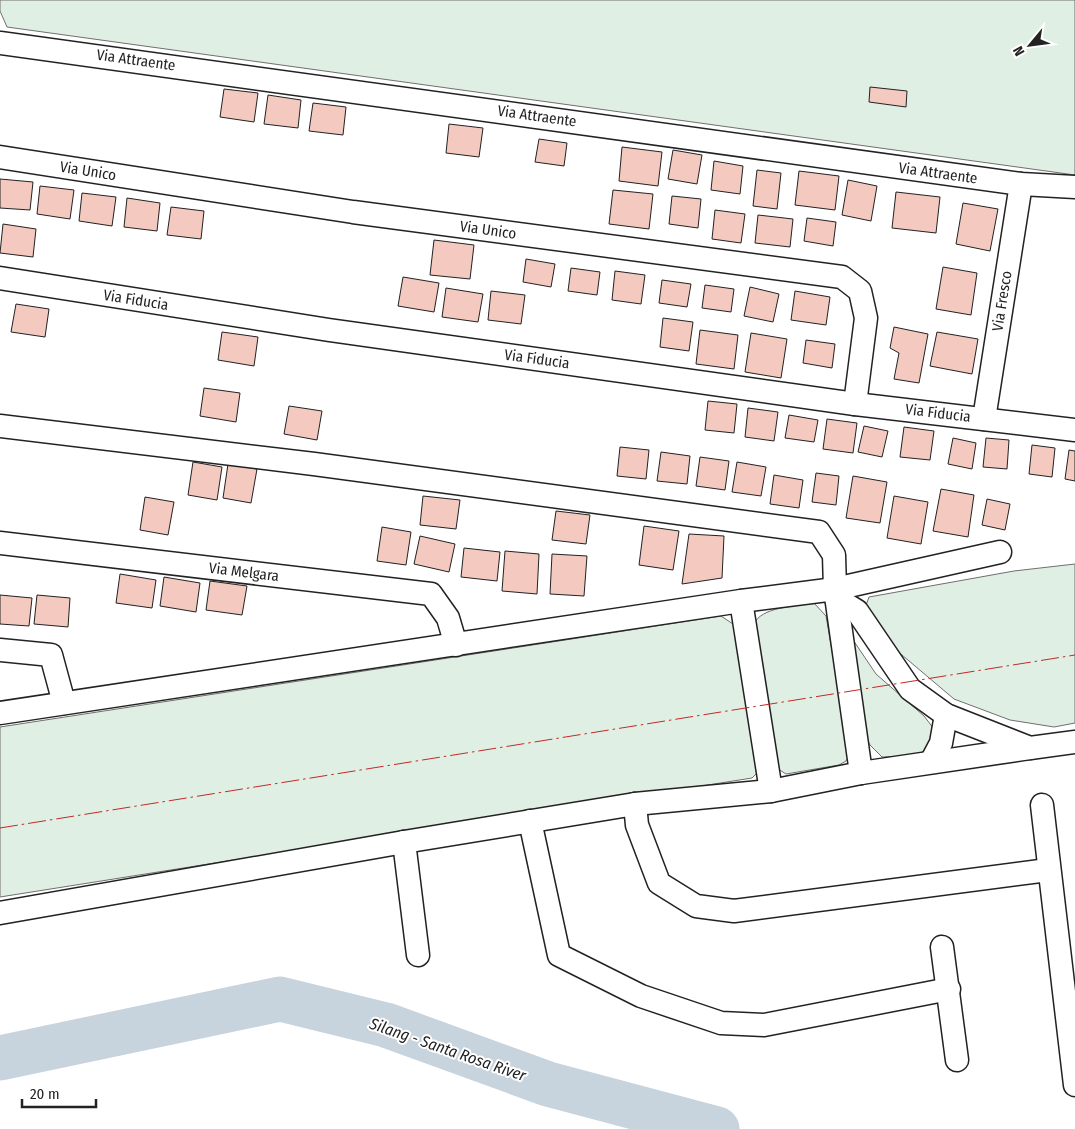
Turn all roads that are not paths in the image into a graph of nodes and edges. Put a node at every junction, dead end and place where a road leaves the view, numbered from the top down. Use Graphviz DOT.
graph roads {
  1 [pos="0,43"];
  2 [pos="0,157"];
  3 [pos="1021,184"];
  4 [pos="1075,187"];
  5 [pos="0,278"];
  6 [pos="855,404"];
  7 [pos="984,419"];
  8 [pos="0,426"];
  9 [pos="1075,430"];
  10 [pos="0,543"];
  11 [pos="1000,552"];
  12 [pos="835,594"];
  13 [pos="741,602"];
  14 [pos="456,645"];
  15 [pos="0,650"];
  16 [pos="64,704"];
  17 [pos="0,713"];
  18 [pos="946,715"];
  19 [pos="1075,742"];
  20 [pos="1030,748"];
  21 [pos="931,762"];
  22 [pos="861,773"];
  23 [pos="771,791"];
  24 [pos="635,804"];
  25 [pos="1042,805"];
  26 [pos="530,821"];
  27 [pos="404,842"];
  28 [pos="1048,870"];
  29 [pos="0,913"];
  30 [pos="942,948"];
  31 [pos="418,955"];
  32 [pos="949,989"];
  33 [pos="1070,996"];
  34 [pos="957,1060"];
  35 [pos="1075,1085"];
  1 -- 3 [label="street, Via Attraente"];
  2 -- 6 [label="street, Via Unico"];
  3 -- 4 [label="street, Via Attraente"];
  3 -- 7 [label="street, Via Fresco"];
  5 -- 6 [label="street, Via Fiducia"];
  6 -- 7 [label="street, Via Fiducia"];
  7 -- 9 [label="street, Via Fiducia"];
  8 -- 12 [label="street"];
  10 -- 14 [label="street, Via Melgara"];
  11 -- 12 [label="street"];
  12 -- 13 [label="street"];
  12 -- 18 [label="street"];
  12 -- 22 [label="street"];
  13 -- 14 [label="street"];
  13 -- 23 [label="street"];
  14 -- 16 [label="street"];
  15 -- 16 [label="street"];
  16 -- 17 [label="street"];
  18 -- 20 [label="street"];
  18 -- 21 [label="street"];
  19 -- 20 [label="street"];
  20 -- 21 [label="street"];
  21 -- 22 [label="street"];
  22 -- 23 [label="street"];
  23 -- 24 [label="street"];
  24 -- 26 [label="street"];
  24 -- 28 [label="street"];
  25 -- 28 [label="street"];
  26 -- 27 [label="street"];
  26 -- 32 [label="street"];
  27 -- 29 [label="street"];
  27 -- 31 [label="street"];
  28 -- 33 [label="street"];
  30 -- 32 [label="street"];
  32 -- 34 [label="street"];
  33 -- 35 [label="street"];
}
